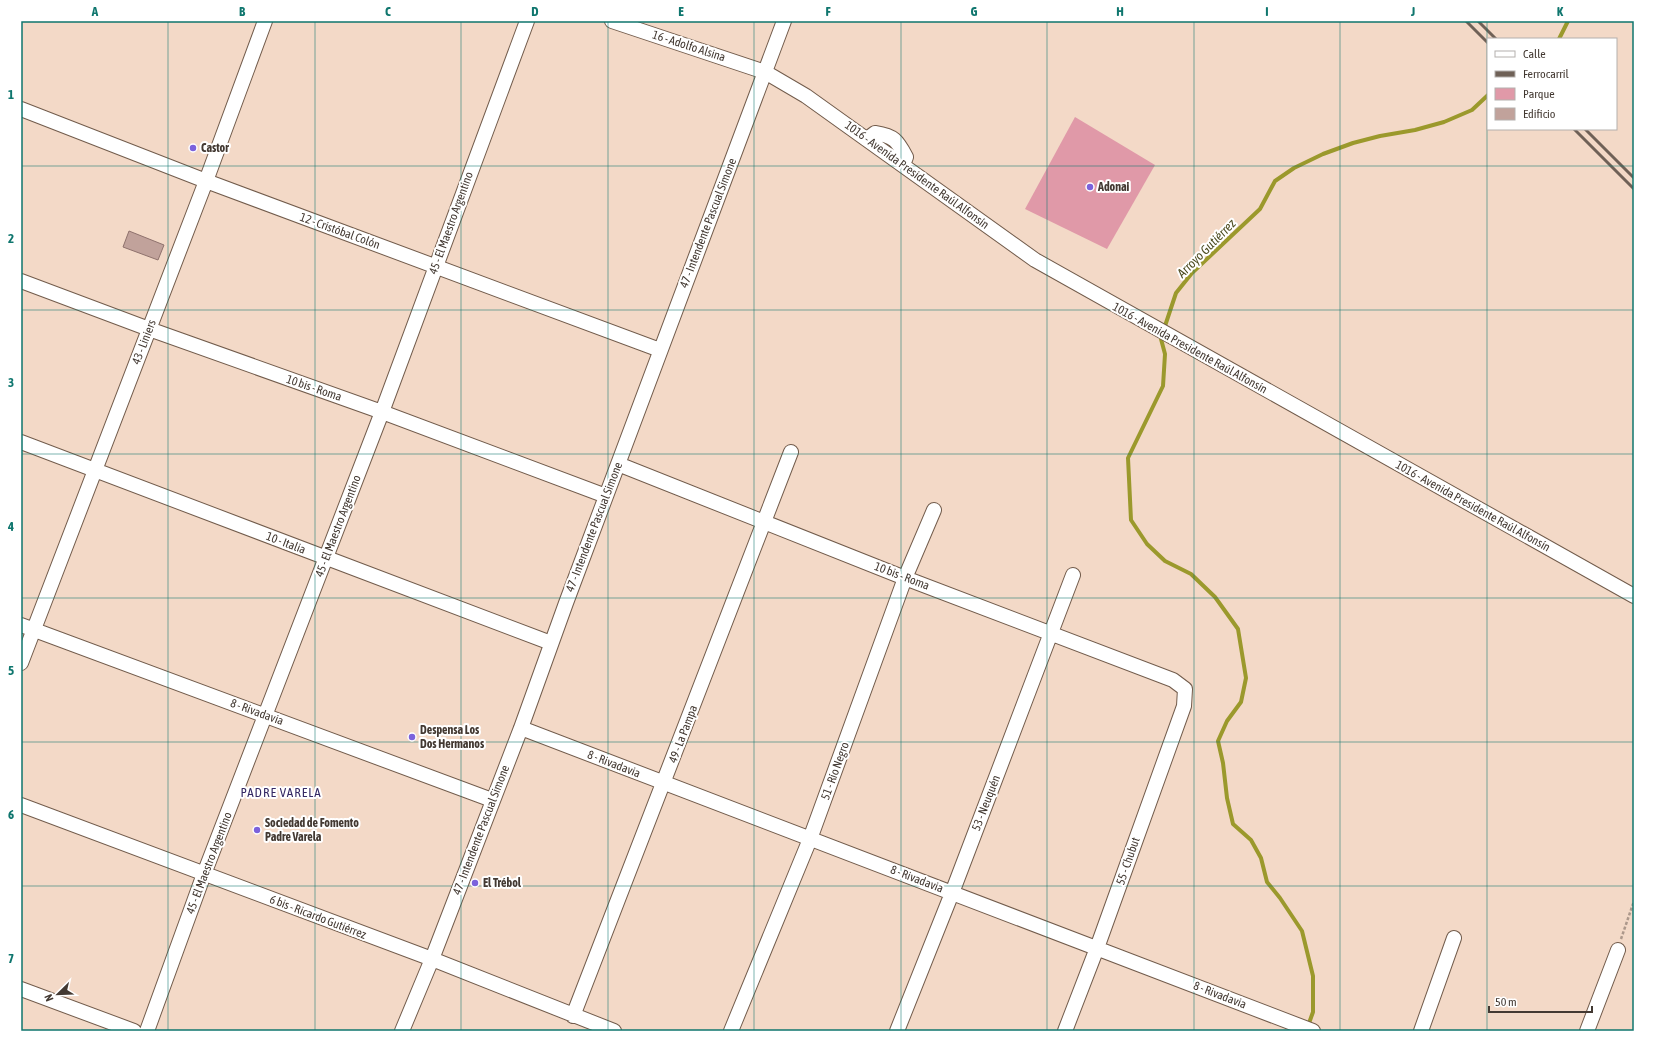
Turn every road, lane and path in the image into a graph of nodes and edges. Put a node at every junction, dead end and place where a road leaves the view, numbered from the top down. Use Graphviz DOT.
graph roads {
  1 [pos="265,21"];
  2 [pos="527,21"];
  3 [pos="612,21"];
  4 [pos="784,21"];
  5 [pos="765,72"];
  6 [pos="21,109"];
  7 [pos="206,181"];
  8 [pos="435,266"];
  9 [pos="21,281"];
  10 [pos="149,329"];
  11 [pos="660,350"];
  12 [pos="382,412"];
  13 [pos="21,442"];
  14 [pos="792,452"];
  15 [pos="618,464"];
  16 [pos="94,470"];
  17 [pos="606,496"];
  18 [pos="934,510"];
  19 [pos="764,521"];
  20 [pos="325,558"];
  21 [pos="1073,575"];
  22 [pos="906,578"];
  23 [pos="1634,596"];
  24 [pos="27,627"];
  25 [pos="1051,633"];
  26 [pos="551,643"];
  27 [pos="21,663"];
  28 [pos="1185,689"];
  29 [pos="266,716"];
  30 [pos="521,728"];
  31 [pos="664,783"];
  32 [pos="492,800"];
  33 [pos="21,805"];
  34 [pos="810,838"];
  35 [pos="204,874"];
  36 [pos="952,893"];
  37 [pos="1634,902"];
  38 [pos="1454,938"];
  39 [pos="1097,948"];
  40 [pos="1618,950"];
  41 [pos="432,960"];
  42 [pos="21,989"];
  43 [pos="573,1016"];
  44 [pos="134,1031"];
  45 [pos="147,1031"];
  46 [pos="402,1031"];
  47 [pos="614,1031"];
  48 [pos="731,1031"];
  49 [pos="897,1031"];
  50 [pos="1065,1031"];
  51 [pos="1313,1031"];
  52 [pos="1421,1031"];
  53 [pos="1587,1031"];
  1 -- 7 [label="street, 43 - Liniers"];
  2 -- 8 [label="street, 45 - El Maestro Argentino"];
  3 -- 5 [label="street, 16 - Adolfo Alsina"];
  4 -- 5 [label="street, 47 - Intendente Pascual Simone"];
  5 -- 11 [label="street, 47 - Intendente Pascual Simone"];
  5 -- 23 [label="street, 1016 - Avenida Presidente Raúl Alfonsín"];
  6 -- 7 [label="street, 12 - Cristóbal Colón"];
  7 -- 8 [label="street, 12 - Cristóbal Colón"];
  7 -- 10 [label="street, 43 - Liniers"];
  8 -- 11 [label="street, 12 - Cristóbal Colón"];
  8 -- 12 [label="street, 45 - El Maestro Argentino"];
  9 -- 10 [label="street, 10 bis - Roma"];
  10 -- 12 [label="street, 10 bis - Roma"];
  10 -- 16 [label="street, 43 - Liniers"];
  11 -- 15 [label="street, 47 - Intendente Pascual Simone"];
  12 -- 17 [label="street, 10 bis - Roma"];
  12 -- 20 [label="street, 45 - El Maestro Argentino"];
  13 -- 16 [label="street, 10 - Italia"];
  14 -- 19 [label="street, 49 - La Pampa"];
  15 -- 17 [label="street, 47 - Intendente Pascual Simone"];
  15 -- 19 [label="street, 10 bis - Roma"];
  16 -- 20 [label="street, 10 - Italia"];
  16 -- 24 [label="street, 43 - Liniers"];
  17 -- 26 [label="street, 47 - Intendente Pascual Simone"];
  18 -- 22 [label="street, 51 - Río Negro"];
  19 -- 22 [label="street, 10 bis - Roma"];
  19 -- 31 [label="street, 49 - La Pampa"];
  20 -- 26 [label="street, 10 - Italia"];
  20 -- 29 [label="street, 45 - El Maestro Argentino"];
  21 -- 25 [label="street, 53 - Neuquén"];
  22 -- 25 [label="street, 10 bis - Roma"];
  22 -- 34 [label="street, 51 - Río Negro"];
  24 -- 27 [label="street, 43 - Liniers"];
  24 -- 29 [label="street, 8 - Rivadavia"];
  25 -- 28 [label="street, 10 bis - Roma"];
  25 -- 36 [label="street, 53 - Neuquén"];
  26 -- 30 [label="street, 47 - Intendente Pascual Simone"];
  28 -- 39 [label="street, 55 - Chubut"];
  29 -- 32 [label="street, 8 - Rivadavia"];
  29 -- 35 [label="street, 45 - El Maestro Argentino"];
  30 -- 31 [label="street, 8 - Rivadavia"];
  30 -- 32 [label="street, 47 - Intendente Pascual Simone"];
  31 -- 34 [label="street, 8 - Rivadavia"];
  31 -- 43 [label="street, 49 - La Pampa"];
  32 -- 41 [label="street, 47 - Intendente Pascual Simone"];
  33 -- 35 [label="street, 6 bis - Ricardo Gutiérrez"];
  34 -- 36 [label="street, 8 - Rivadavia"];
  34 -- 48 [label="street, 51 - Río Negro"];
  35 -- 41 [label="street, 6 bis - Ricardo Gutiérrez"];
  35 -- 45 [label="street, 45 - El Maestro Argentino"];
  36 -- 39 [label="street, 8 - Rivadavia"];
  36 -- 49 [label="street, 53 - Neuquén"];
  37 -- 40 [label="path"];
  38 -- 52 [label="street"];
  39 -- 50 [label="street, 55 - Chubut"];
  39 -- 51 [label="street, 8 - Rivadavia"];
  40 -- 53 [label="street"];
  41 -- 43 [label="street, 6 bis - Ricardo Gutiérrez"];
  41 -- 46 [label="street, 47 - Intendente Pascual Simone"];
  42 -- 44 [label="street"];
  43 -- 47 [label="street, 6 bis - Ricardo Gutiérrez"];
}
